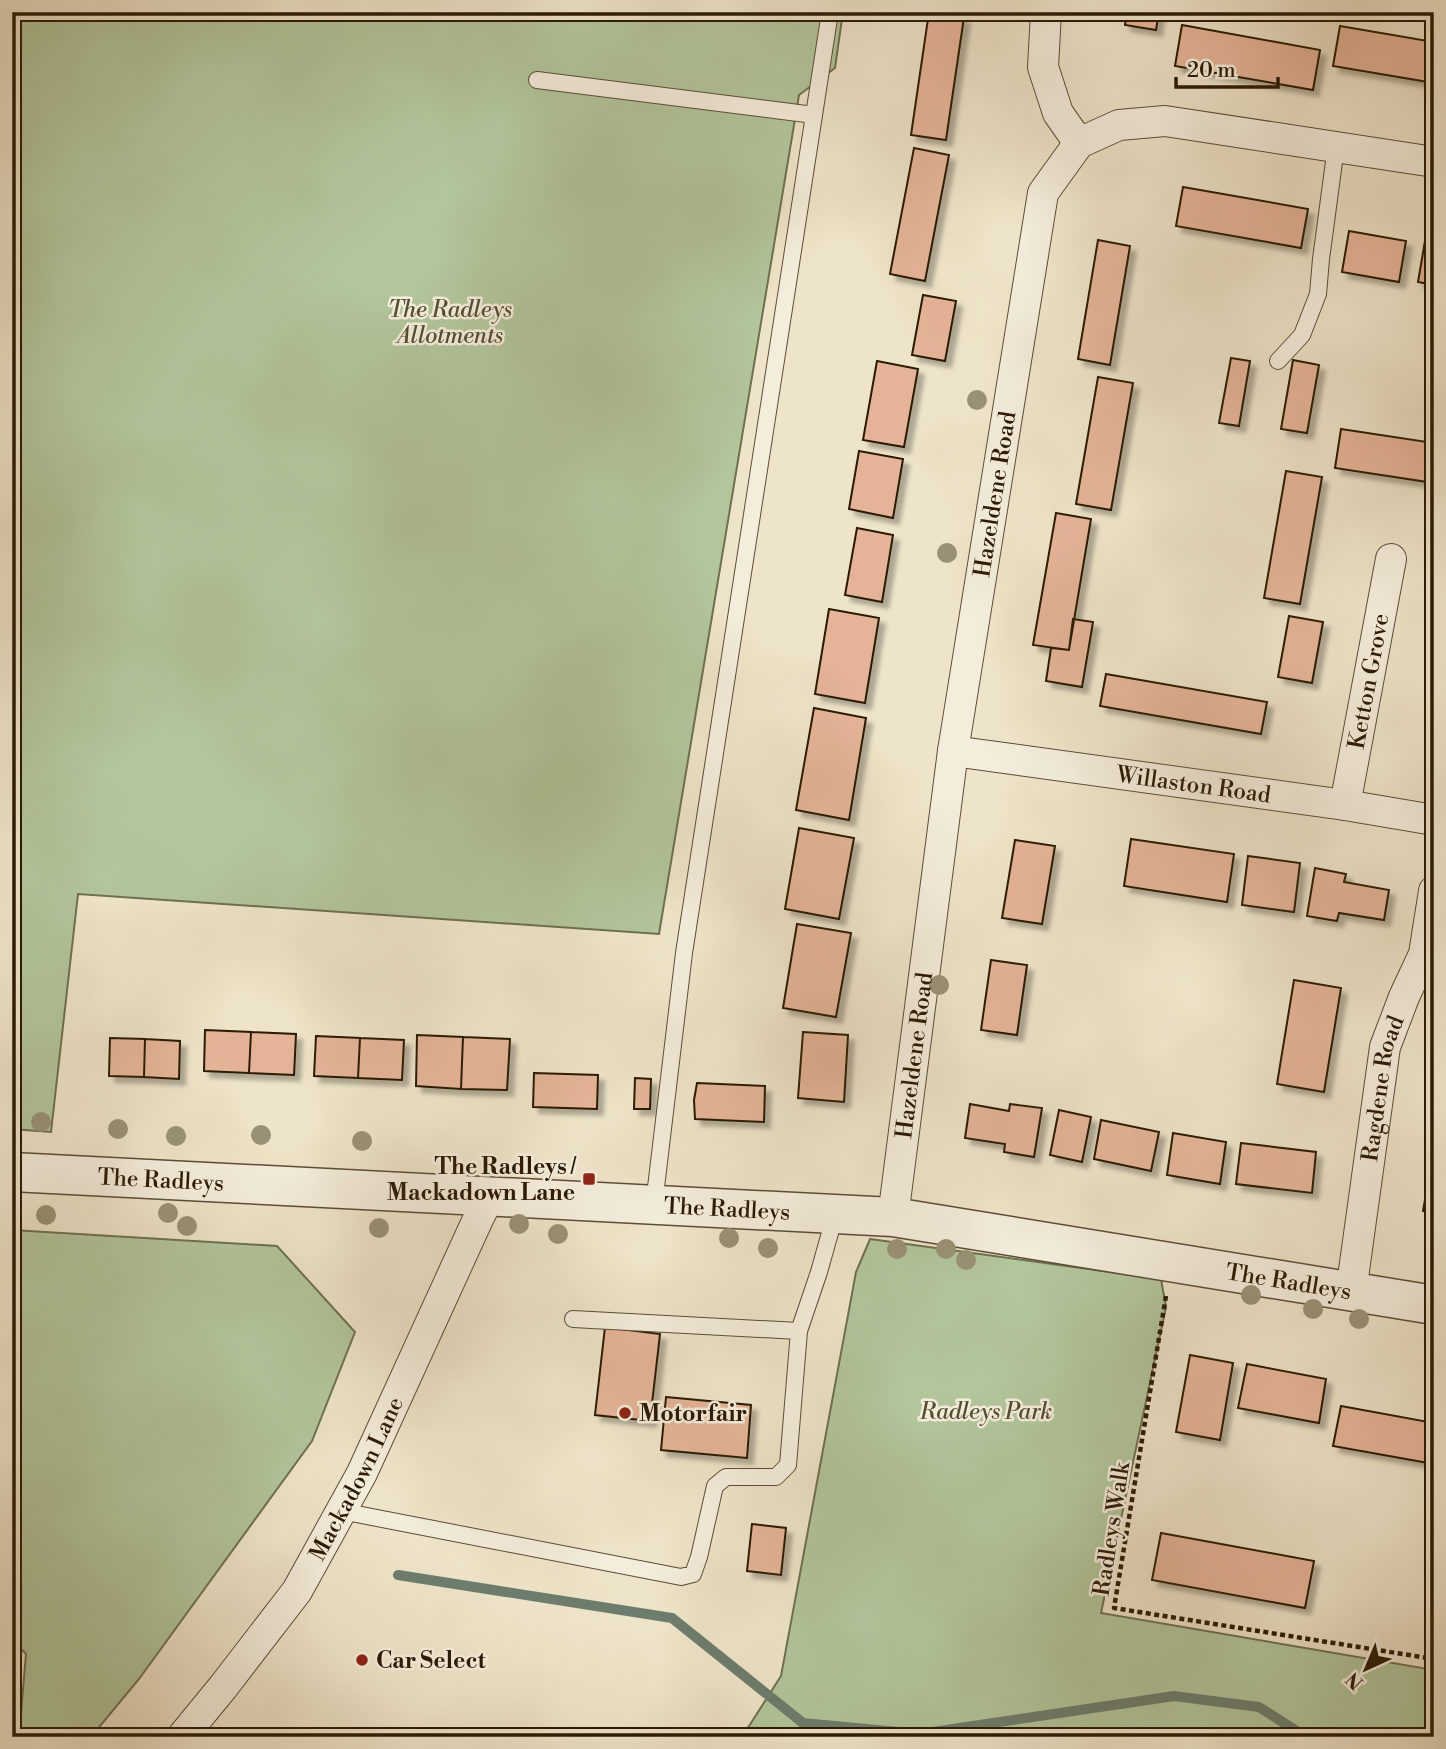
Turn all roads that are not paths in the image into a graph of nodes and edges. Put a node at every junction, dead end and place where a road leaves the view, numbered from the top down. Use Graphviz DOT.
graph roads {
  1 [pos="830,12"];
  2 [pos="1046,12"];
  3 [pos="537,80"];
  4 [pos="814,115"];
  5 [pos="1079,142"];
  6 [pos="1336,147"];
  7 [pos="1434,162"];
  8 [pos="1278,360"];
  9 [pos="1391,559"];
  10 [pos="953,751"];
  11 [pos="1345,805"];
  12 [pos="1434,820"];
  13 [pos="1434,891"];
  14 [pos="12,1172"];
  15 [pos="489,1197"];
  16 [pos="654,1204"];
  17 [pos="835,1215"];
  18 [pos="893,1217"];
  19 [pos="1351,1292"];
  20 [pos="1434,1305"];
  21 [pos="573,1319"];
  22 [pos="799,1331"];
  23 [pos="341,1511"];
  24 [pos="182,1737"];
  1 -- 4 [label="lane"];
  2 -- 5 [label="street"];
  3 -- 4 [label="lane"];
  4 -- 16 [label="lane"];
  5 -- 6 [label="street"];
  5 -- 10 [label="street, Hazeldene Road"];
  6 -- 7 [label="street"];
  6 -- 8 [label="lane"];
  9 -- 11 [label="street, Ketton Grove"];
  10 -- 11 [label="street, Willaston Road"];
  10 -- 18 [label="street, Hazeldene Road"];
  11 -- 12 [label="street, Willaston Road"];
  13 -- 19 [label="street, Ragdene Road"];
  14 -- 15 [label="street, The Radleys"];
  15 -- 16 [label="street, The Radleys"];
  15 -- 23 [label="street, Mackadown Lane"];
  16 -- 17 [label="street, The Radleys"];
  17 -- 18 [label="street, The Radleys"];
  17 -- 22 [label="lane"];
  18 -- 19 [label="street, The Radleys"];
  19 -- 20 [label="street, The Radleys"];
  21 -- 22 [label="lane"];
  22 -- 23 [label="lane"];
  23 -- 24 [label="street, Mackadown Lane"];
}
